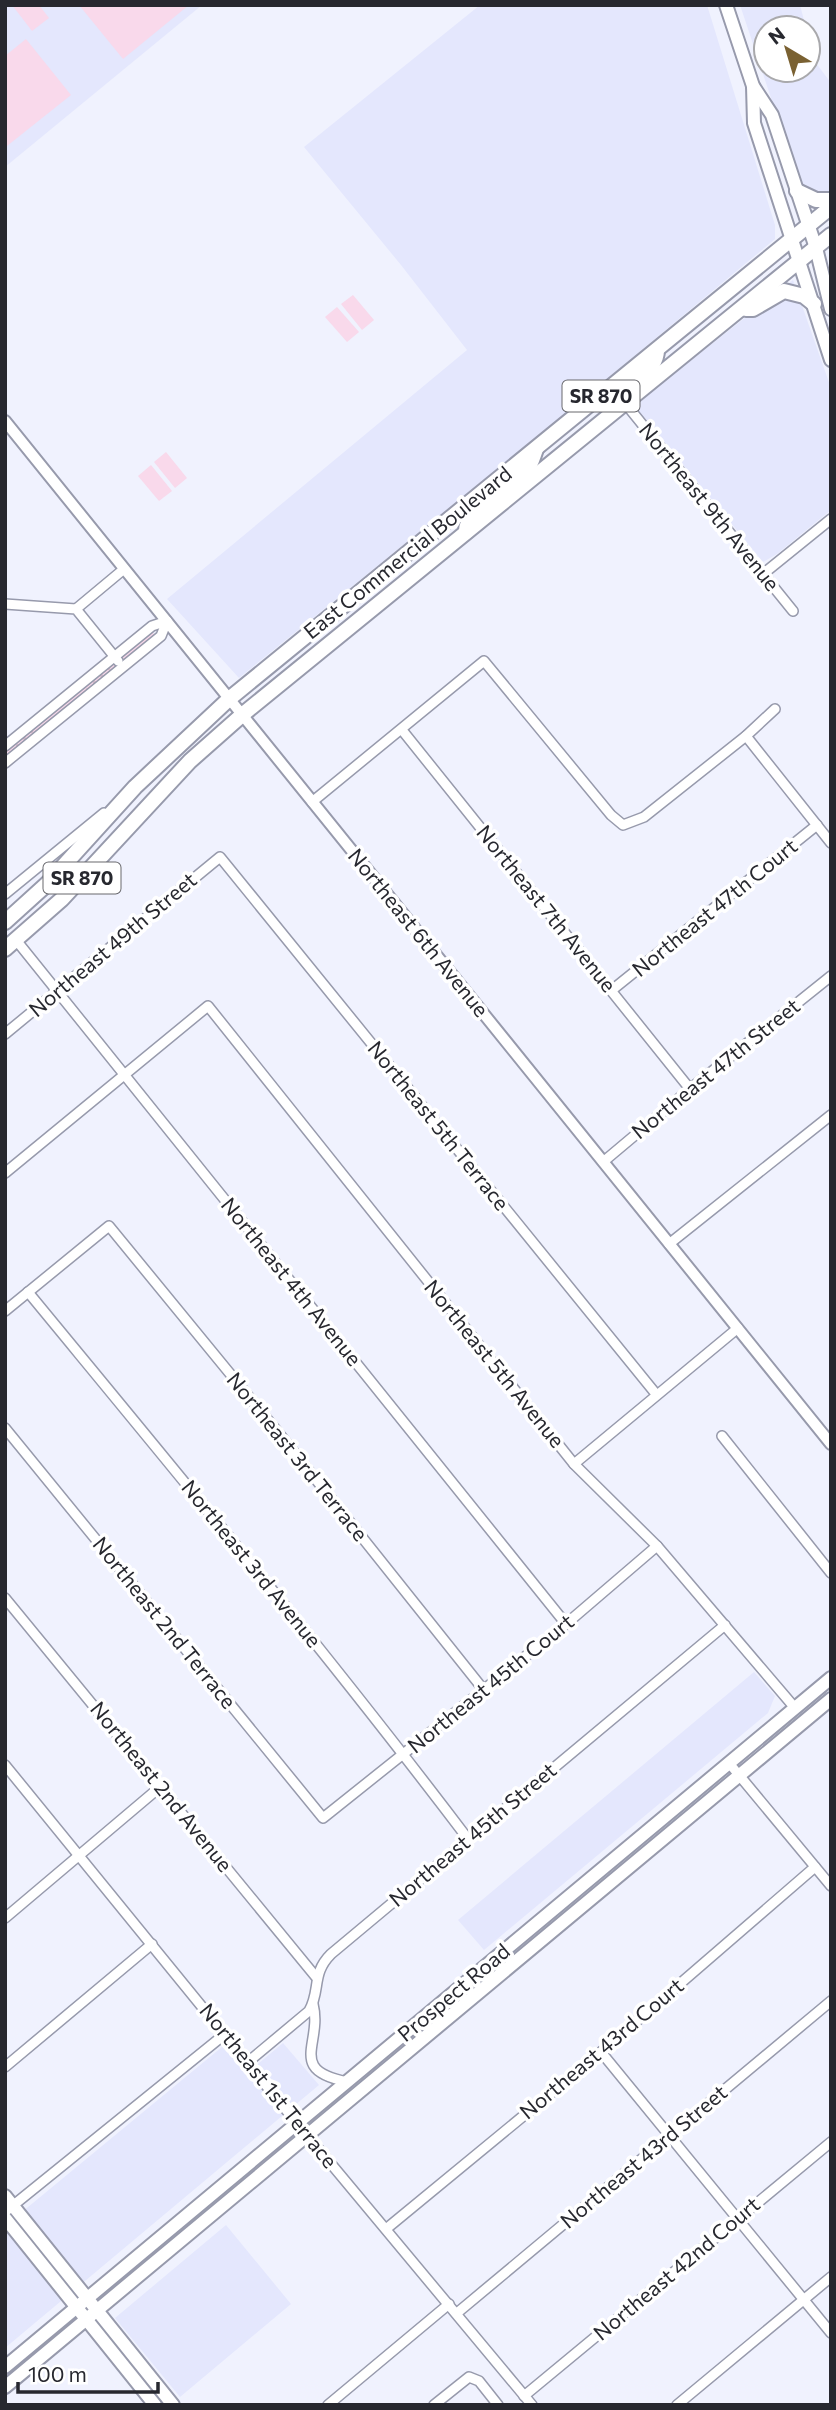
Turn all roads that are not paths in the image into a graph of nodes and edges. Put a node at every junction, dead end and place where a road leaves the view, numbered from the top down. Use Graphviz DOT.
graph roads {
  1 [pos="726,5"];
  2 [pos="753,86"];
  3 [pos="797,191"];
  4 [pos="831,200"];
  5 [pos="831,207"];
  6 [pos="808,226"];
  7 [pos="831,235"];
  8 [pos="792,237"];
  9 [pos="816,248"];
  10 [pos="800,260"];
  11 [pos="814,304"];
  12 [pos="741,308"];
  13 [pos="831,309"];
  14 [pos="657,350"];
  15 [pos="831,360"];
  16 [pos="616,383"];
  17 [pos="625,403"];
  18 [pos="5,421"];
  19 [pos="536,448"];
  20 [pos="562,454"];
  21 [pos="452,517"];
  22 [pos="831,519"];
  23 [pos="466,532"];
  24 [pos="124,569"];
  25 [pos="763,574"];
  26 [pos="5,604"];
  27 [pos="377,605"];
  28 [pos="76,609"];
  29 [pos="793,611"];
  30 [pos="167,621"];
  31 [pos="115,657"];
  32 [pos="123,667"];
  33 [pos="229,699"];
  34 [pos="775,709"];
  35 [pos="242,715"];
  36 [pos="402,730"];
  37 [pos="746,736"];
  38 [pos="5,746"];
  39 [pos="5,763"];
  40 [pos="135,787"];
  41 [pos="312,802"];
  42 [pos="817,825"];
  43 [pos="831,842"];
  44 [pos="220,857"];
  45 [pos="69,860"];
  46 [pos="5,894"];
  47 [pos="5,922"];
  48 [pos="11,944"];
  49 [pos="831,976"];
  50 [pos="612,990"];
  51 [pos="57,992"];
  52 [pos="5,1034"];
  53 [pos="125,1076"];
  54 [pos="690,1089"];
  55 [pos="831,1115"];
  56 [pos="603,1162"];
  57 [pos="5,1173"];
  58 [pos="669,1244"];
  59 [pos="28,1292"];
  60 [pos="5,1311"];
  61 [pos="738,1328"];
  62 [pos="656,1394"];
  63 [pos="5,1428"];
  64 [pos="722,1436"];
  65 [pos="831,1444"];
  66 [pos="574,1464"];
  67 [pos="657,1546"];
  68 [pos="831,1573"];
  69 [pos="5,1598"];
  70 [pos="566,1624"];
  71 [pos="725,1625"];
  72 [pos="831,1678"];
  73 [pos="483,1689"];
  74 [pos="831,1699"];
  75 [pos="795,1708"];
  76 [pos="404,1754"];
  77 [pos="729,1763"];
  78 [pos="6,1768"];
  79 [pos="739,1776"];
  80 [pos="160,1787"];
  81 [pos="323,1818"];
  82 [pos="468,1839"];
  83 [pos="79,1856"];
  84 [pos="816,1867"];
  85 [pos="831,1886"];
  86 [pos="5,1918"];
  87 [pos="152,1944"];
  88 [pos="513,1944"];
  89 [pos="523,1955"];
  90 [pos="316,1977"];
  91 [pos="831,2001"];
  92 [pos="313,2004"];
  93 [pos="225,2034"];
  94 [pos="601,2052"];
  95 [pos="248,2063"];
  96 [pos="5,2067"];
  97 [pos="348,2082"];
  98 [pos="298,2124"];
  99 [pos="308,2135"];
  100 [pos="670,2137"];
  101 [pos="831,2141"];
  102 [pos="7,2208"];
  103 [pos="737,2219"];
  104 [pos="387,2229"];
  105 [pos="831,2277"];
  106 [pos="88,2299"];
  107 [pos="803,2299"];
  108 [pos="449,2304"];
  109 [pos="77,2308"];
  110 [pos="97,2311"];
  111 [pos="457,2313"];
  112 [pos="86,2320"];
  113 [pos="831,2333"];
  114 [pos="5,2367"];
  115 [pos="5,2387"];
  116 [pos="524,2396"];
  117 [pos="155,2405"];
  118 [pos="173,2405"];
  119 [pos="328,2405"];
  120 [pos="434,2405"];
  121 [pos="498,2405"];
  122 [pos="532,2405"];
  123 [pos="677,2405"];
  1 -- 2 [label="main road"];
  2 -- 3 [label="main road"];
  2 -- 8 [label="main road"];
  3 -- 4 [label="main road"];
  3 -- 6 [label="main road"];
  5 -- 6 [label="main road, East Commercial Boulevard / SR 870"];
  6 -- 8 [label="main road, East Commercial Boulevard / SR 870"];
  6 -- 9 [label="main road"];
  7 -- 9 [label="main road, East Commercial Boulevard / SR 870"];
  8 -- 10 [label="main road"];
  8 -- 14 [label="main road, East Commercial Boulevard / SR 870"];
  9 -- 10 [label="main road, East Commercial Boulevard / SR 870"];
  9 -- 13 [label="main road"];
  10 -- 11 [label="main road"];
  10 -- 12 [label="main road, East Commercial Boulevard / SR 870"];
  11 -- 12 [label="main road"];
  11 -- 15 [label="main road"];
  12 -- 17 [label="main road, East Commercial Boulevard / SR 870"];
  14 -- 16 [label="main road, East Commercial Boulevard / SR 870"];
  14 -- 17 [label="main road"];
  16 -- 19 [label="main road, East Commercial Boulevard / SR 870"];
  16 -- 20 [label="main road"];
  17 -- 20 [label="main road, East Commercial Boulevard / SR 870"];
  17 -- 25 [label="street, Northeast 9th Avenue"];
  18 -- 24 [label="street, Northeast 6th Avenue"];
  19 -- 21 [label="main road, East Commercial Boulevard / SR 870"];
  19 -- 23 [label="main road"];
  20 -- 23 [label="main road, East Commercial Boulevard / SR 870"];
  21 -- 27 [label="main road"];
  21 -- 33 [label="main road, East Commercial Boulevard / SR 870"];
  22 -- 25 [label="street"];
  23 -- 27 [label="main road, East Commercial Boulevard / SR 870"];
  24 -- 28 [label="street"];
  24 -- 30 [label="street, Northeast 6th Avenue"];
  25 -- 29 [label="street, Northeast 9th Avenue"];
  26 -- 28 [label="street"];
  27 -- 35 [label="main road, East Commercial Boulevard / SR 870"];
  28 -- 31 [label="street"];
  30 -- 31 [label="street"];
  30 -- 32 [label="street"];
  30 -- 33 [label="street, Northeast 6th Avenue"];
  31 -- 32 [label="street"];
  31 -- 38 [label="street"];
  32 -- 39 [label="street"];
  33 -- 35 [label="street, Northeast 6th Avenue"];
  33 -- 40 [label="main road, East Commercial Boulevard / SR 870"];
  34 -- 37 [label="street"];
  35 -- 41 [label="street, Northeast 6th Avenue"];
  35 -- 48 [label="main road, East Commercial Boulevard / SR 870"];
  36 -- 37 [label="street"];
  36 -- 41 [label="street"];
  36 -- 50 [label="street, Northeast 7th Avenue"];
  37 -- 42 [label="street"];
  40 -- 45 [label="main road, East Commercial Boulevard / SR 870"];
  40 -- 46 [label="street"];
  41 -- 56 [label="street, Northeast 6th Avenue"];
  42 -- 43 [label="street"];
  42 -- 50 [label="street, Northeast 47th Court"];
  44 -- 51 [label="street, Northeast 49th Street"];
  44 -- 62 [label="street, Northeast 5th Terrace"];
  45 -- 47 [label="main road, East Commercial Boulevard / SR 870"];
  45 -- 48 [label="main road"];
  48 -- 51 [label="street, Northeast 4th Avenue"];
  49 -- 54 [label="street, Northeast 47th Street"];
  50 -- 54 [label="street, Northeast 7th Avenue"];
  51 -- 52 [label="street, Northeast 49th Street"];
  51 -- 53 [label="street, Northeast 4th Avenue"];
  53 -- 57 [label="street"];
  53 -- 66 [label="street, Northeast 5th Avenue"];
  53 -- 70 [label="street, Northeast 4th Avenue"];
  54 -- 56 [label="street, Northeast 47th Street"];
  55 -- 58 [label="street"];
  56 -- 58 [label="street, Northeast 6th Avenue"];
  58 -- 61 [label="street, Northeast 6th Avenue"];
  59 -- 60 [label="street"];
  59 -- 73 [label="street, Northeast 3rd Terrace"];
  59 -- 76 [label="street, Northeast 3rd Avenue"];
  61 -- 62 [label="street"];
  61 -- 65 [label="street, Northeast 6th Avenue"];
  62 -- 66 [label="street"];
  63 -- 81 [label="street, Northeast 2nd Terrace"];
  64 -- 68 [label="street"];
  66 -- 67 [label="street, Northeast 5th Avenue"];
  67 -- 70 [label="street, Northeast 45th Court"];
  67 -- 71 [label="street, Northeast 5th Avenue"];
  69 -- 80 [label="street, Northeast 2nd Avenue"];
  70 -- 73 [label="street, Northeast 45th Court"];
  71 -- 75 [label="street, Northeast 5th Avenue"];
  71 -- 82 [label="street, Northeast 45th Street"];
  72 -- 75 [label="main road, Prospect Road"];
  73 -- 76 [label="street, Northeast 45th Court"];
  74 -- 79 [label="main road, Prospect Road"];
  75 -- 77 [label="main road, Prospect Road"];
  76 -- 81 [label="street, Northeast 45th Court"];
  76 -- 82 [label="street, Northeast 3rd Avenue"];
  77 -- 79 [label="street"];
  77 -- 88 [label="main road, Prospect Road"];
  78 -- 83 [label="street, Northeast 1st Terrace"];
  79 -- 84 [label="street"];
  79 -- 89 [label="main road, Prospect Road"];
  80 -- 83 [label="street"];
  80 -- 90 [label="street, Northeast 2nd Avenue"];
  82 -- 90 [label="street, Northeast 45th Street"];
  83 -- 86 [label="street"];
  83 -- 87 [label="street, Northeast 1st Terrace"];
  84 -- 85 [label="street"];
  84 -- 94 [label="street, Northeast 43rd Court"];
  87 -- 93 [label="street, Northeast 1st Terrace"];
  87 -- 96 [label="street"];
  88 -- 89 [label="main road"];
  88 -- 97 [label="main road, Prospect Road"];
  89 -- 99 [label="main road, Prospect Road"];
  90 -- 92 [label="street"];
  91 -- 100 [label="street, Northeast 43rd Street"];
  92 -- 95 [label="street"];
  92 -- 97 [label="street"];
  93 -- 95 [label="street, Northeast 1st Terrace"];
  93 -- 102 [label="street"];
  94 -- 100 [label="street"];
  94 -- 104 [label="street, Northeast 43rd Court"];
  95 -- 98 [label="street, Northeast 1st Terrace"];
  97 -- 98 [label="main road, Prospect Road"];
  98 -- 99 [label="street, Northeast 1st Terrace"];
  98 -- 106 [label="main road, Prospect Road"];
  99 -- 104 [label="street, Northeast 1st Terrace"];
  99 -- 110 [label="main road, Prospect Road"];
  100 -- 103 [label="street"];
  100 -- 111 [label="street, Northeast 43rd Street"];
  101 -- 103 [label="street, Northeast 42nd Court"];
  102 -- 106 [label="main road"];
  102 -- 109 [label="main road"];
  103 -- 107 [label="street"];
  103 -- 116 [label="street, Northeast 42nd Court"];
  104 -- 108 [label="street, Northeast 1st Terrace"];
  105 -- 107 [label="street"];
  106 -- 109 [label="main road, Prospect Road"];
  106 -- 110 [label="main road"];
  107 -- 113 [label="street"];
  107 -- 123 [label="street"];
  108 -- 111 [label="street, Northeast 1st Terrace"];
  108 -- 119 [label="street"];
  109 -- 112 [label="main road"];
  109 -- 114 [label="main road, Prospect Road"];
  110 -- 112 [label="main road, Prospect Road"];
  110 -- 118 [label="main road"];
  111 -- 116 [label="street, Northeast 1st Terrace"];
  112 -- 115 [label="main road, Prospect Road"];
  112 -- 117 [label="main road"];
  116 -- 122 [label="street, Northeast 1st Terrace"];
  120 -- 121 [label="street"];
}
